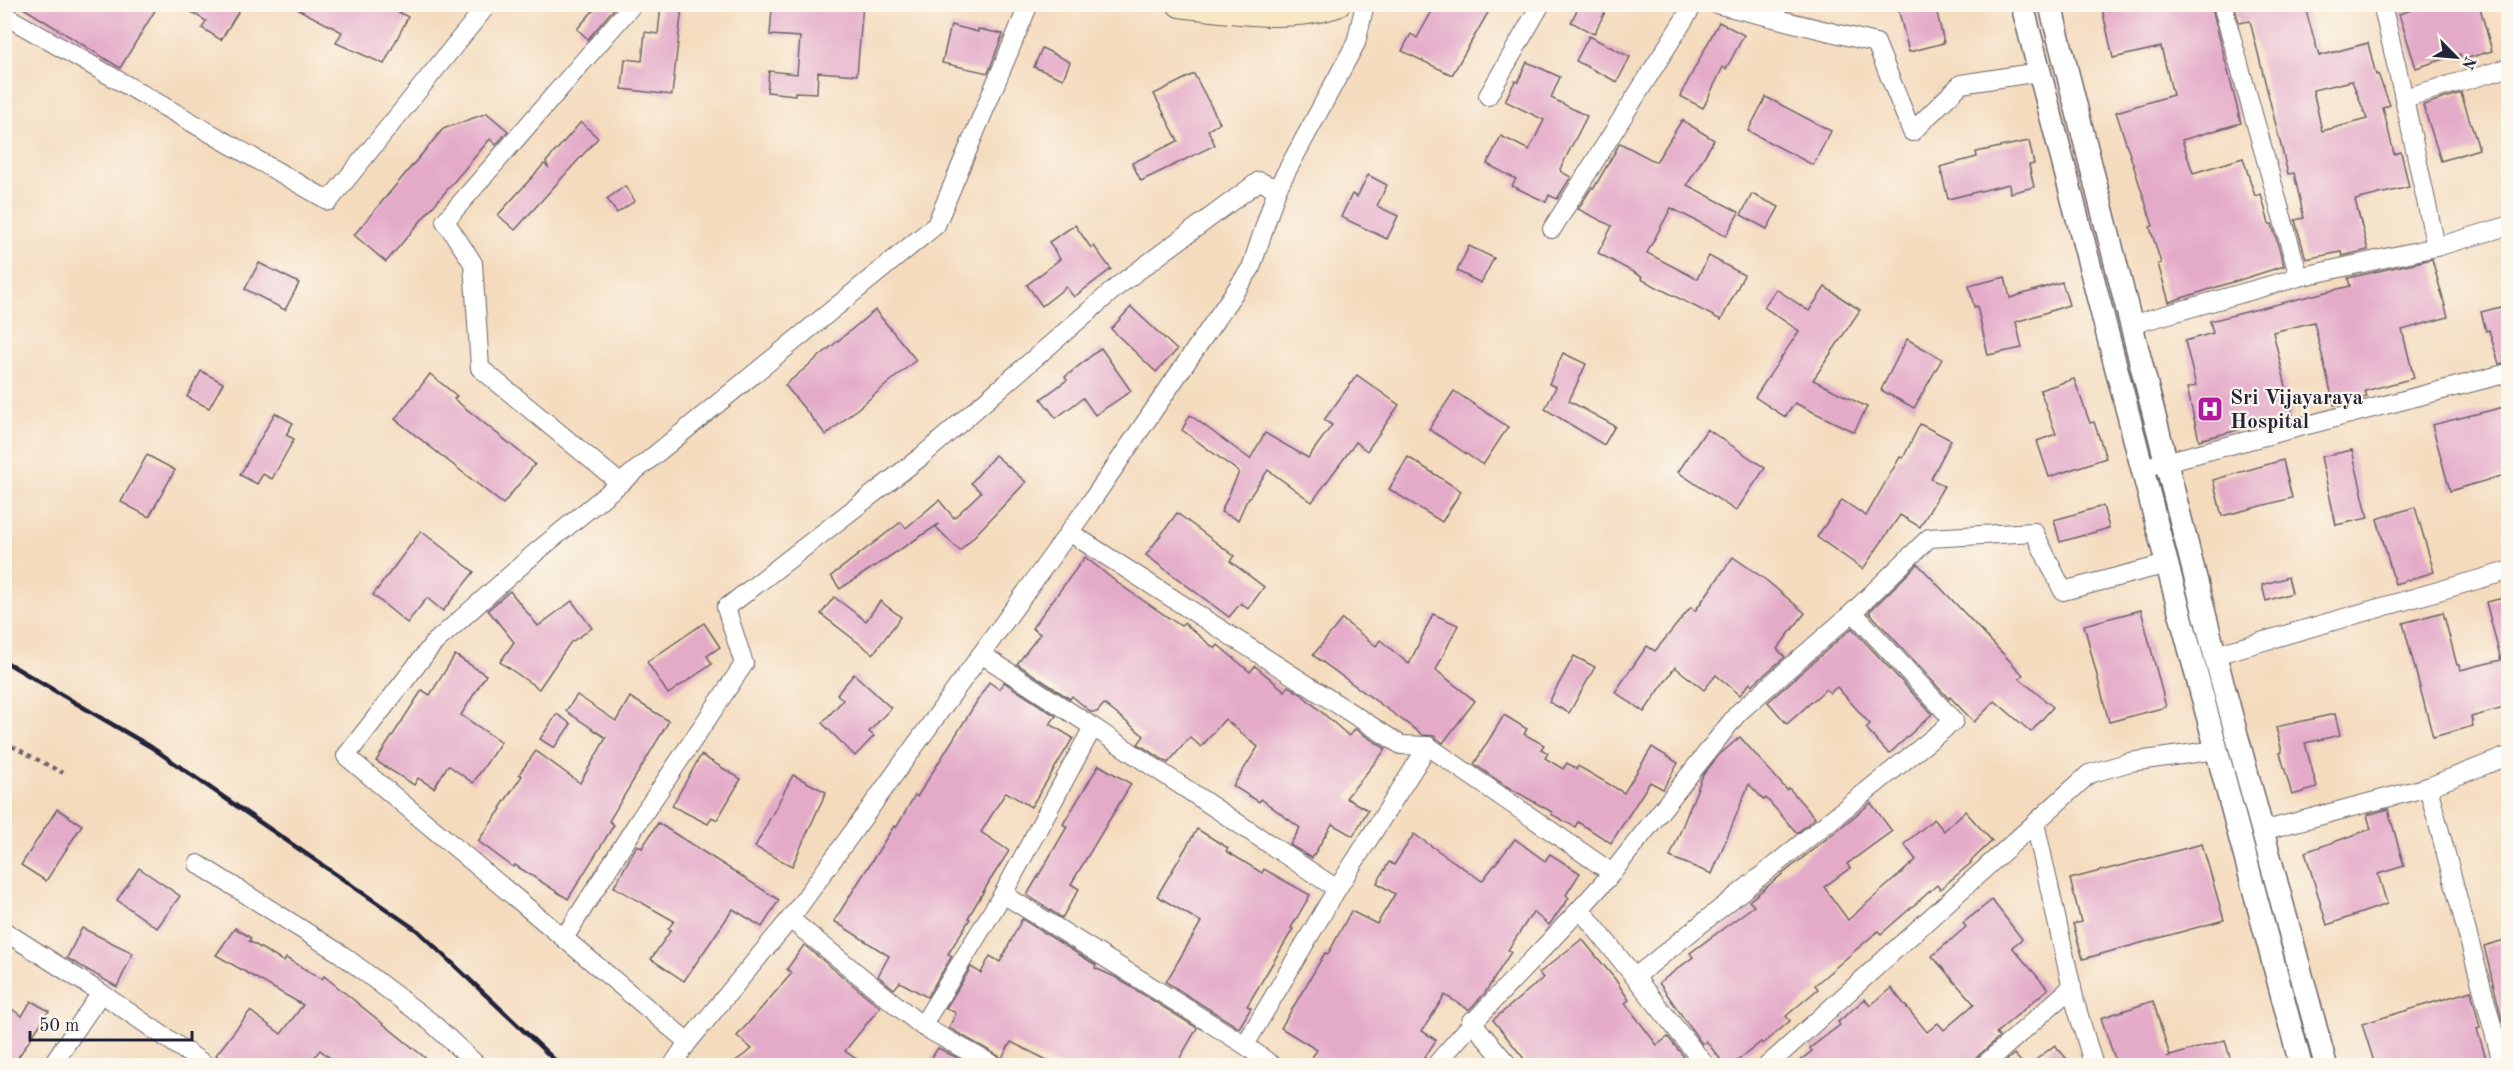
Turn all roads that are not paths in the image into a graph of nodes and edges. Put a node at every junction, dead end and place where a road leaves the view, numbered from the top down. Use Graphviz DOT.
graph roads {
  1 [pos="488,4"];
  2 [pos="633,4"];
  3 [pos="1029,4"];
  4 [pos="1180,4"];
  5 [pos="1337,4"];
  6 [pos="1365,4"];
  7 [pos="1540,4"];
  8 [pos="1694,4"];
  9 [pos="1716,4"];
  10 [pos="2022,4"];
  11 [pos="2050,4"];
  12 [pos="2222,4"];
  13 [pos="2382,4"];
  14 [pos="4,15"];
  15 [pos="2508,68"];
  16 [pos="2039,72"];
  17 [pos="1488,96"];
  18 [pos="2404,98"];
  19 [pos="1278,189"];
  20 [pos="2508,226"];
  21 [pos="1552,229"];
  22 [pos="2436,247"];
  23 [pos="2299,277"];
  24 [pos="2130,325"];
  25 [pos="2508,373"];
  26 [pos="2166,461"];
  27 [pos="2142,468"];
  28 [pos="620,483"];
  29 [pos="1069,532"];
  30 [pos="2167,564"];
  31 [pos="2508,571"];
  32 [pos="1853,612"];
  33 [pos="981,654"];
  34 [pos="2214,655"];
  35 [pos="1093,727"];
  36 [pos="1428,746"];
  37 [pos="2217,750"];
  38 [pos="2508,756"];
  39 [pos="2428,787"];
  40 [pos="2035,823"];
  41 [pos="2262,831"];
  42 [pos="198,864"];
  43 [pos="1612,873"];
  44 [pos="1337,889"];
  45 [pos="1003,894"];
  46 [pos="1581,910"];
  47 [pos="790,919"];
  48 [pos="4,931"];
  49 [pos="564,938"];
  50 [pos="1635,977"];
  51 [pos="2072,987"];
  52 [pos="101,993"];
  53 [pos="1472,1021"];
  54 [pos="922,1026"];
  55 [pos="688,1042"];
  56 [pos="1245,1045"];
  57 [pos="471,1063"];
  58 [pos="51,1065"];
  59 [pos="207,1065"];
  60 [pos="672,1065"];
  61 [pos="995,1065"];
  62 [pos="1273,1065"];
  63 [pos="1435,1065"];
  64 [pos="1509,1065"];
  65 [pos="1706,1065"];
  66 [pos="1767,1065"];
  67 [pos="1983,1065"];
  68 [pos="2094,1065"];
  69 [pos="2301,1065"];
  70 [pos="2326,1065"];
  71 [pos="2504,1065"];
  1 -- 14 [label="street"];
  2 -- 28 [label="street"];
  3 -- 28 [label="street"];
  4 -- 5 [label="main road"];
  6 -- 19 [label="street"];
  7 -- 17 [label="street"];
  8 -- 21 [label="street"];
  9 -- 16 [label="street"];
  10 -- 16 [label="street"];
  11 -- 24 [label="street"];
  12 -- 23 [label="street"];
  13 -- 18 [label="street"];
  15 -- 18 [label="street"];
  16 -- 27 [label="street"];
  18 -- 22 [label="street"];
  19 -- 29 [label="street"];
  19 -- 49 [label="street"];
  20 -- 22 [label="street"];
  22 -- 23 [label="street"];
  23 -- 24 [label="street"];
  24 -- 26 [label="street"];
  25 -- 26 [label="street"];
  26 -- 27 [label="street"];
  26 -- 34 [label="street"];
  27 -- 30 [label="street"];
  28 -- 49 [label="street"];
  29 -- 33 [label="street"];
  29 -- 36 [label="street"];
  30 -- 32 [label="street"];
  30 -- 37 [label="street"];
  31 -- 34 [label="street"];
  32 -- 43 [label="street"];
  32 -- 50 [label="street"];
  33 -- 35 [label="street"];
  33 -- 47 [label="street"];
  34 -- 41 [label="street"];
  35 -- 44 [label="street"];
  35 -- 45 [label="street"];
  36 -- 43 [label="street"];
  36 -- 44 [label="street"];
  37 -- 40 [label="street"];
  37 -- 69 [label="street"];
  38 -- 39 [label="street"];
  39 -- 41 [label="street"];
  39 -- 71 [label="street"];
  40 -- 51 [label="street"];
  40 -- 66 [label="street"];
  41 -- 70 [label="street"];
  42 -- 57 [label="street"];
  43 -- 46 [label="street"];
  44 -- 56 [label="street"];
  45 -- 54 [label="street"];
  45 -- 56 [label="street"];
  46 -- 50 [label="street"];
  46 -- 53 [label="street"];
  47 -- 54 [label="street"];
  47 -- 55 [label="street"];
  48 -- 52 [label="street"];
  49 -- 55 [label="street"];
  50 -- 65 [label="street"];
  51 -- 67 [label="street"];
  51 -- 68 [label="street"];
  52 -- 58 [label="street"];
  52 -- 59 [label="street"];
  53 -- 63 [label="street"];
  53 -- 64 [label="street"];
  54 -- 61 [label="street"];
  55 -- 60 [label="street"];
  56 -- 62 [label="street"];
}
